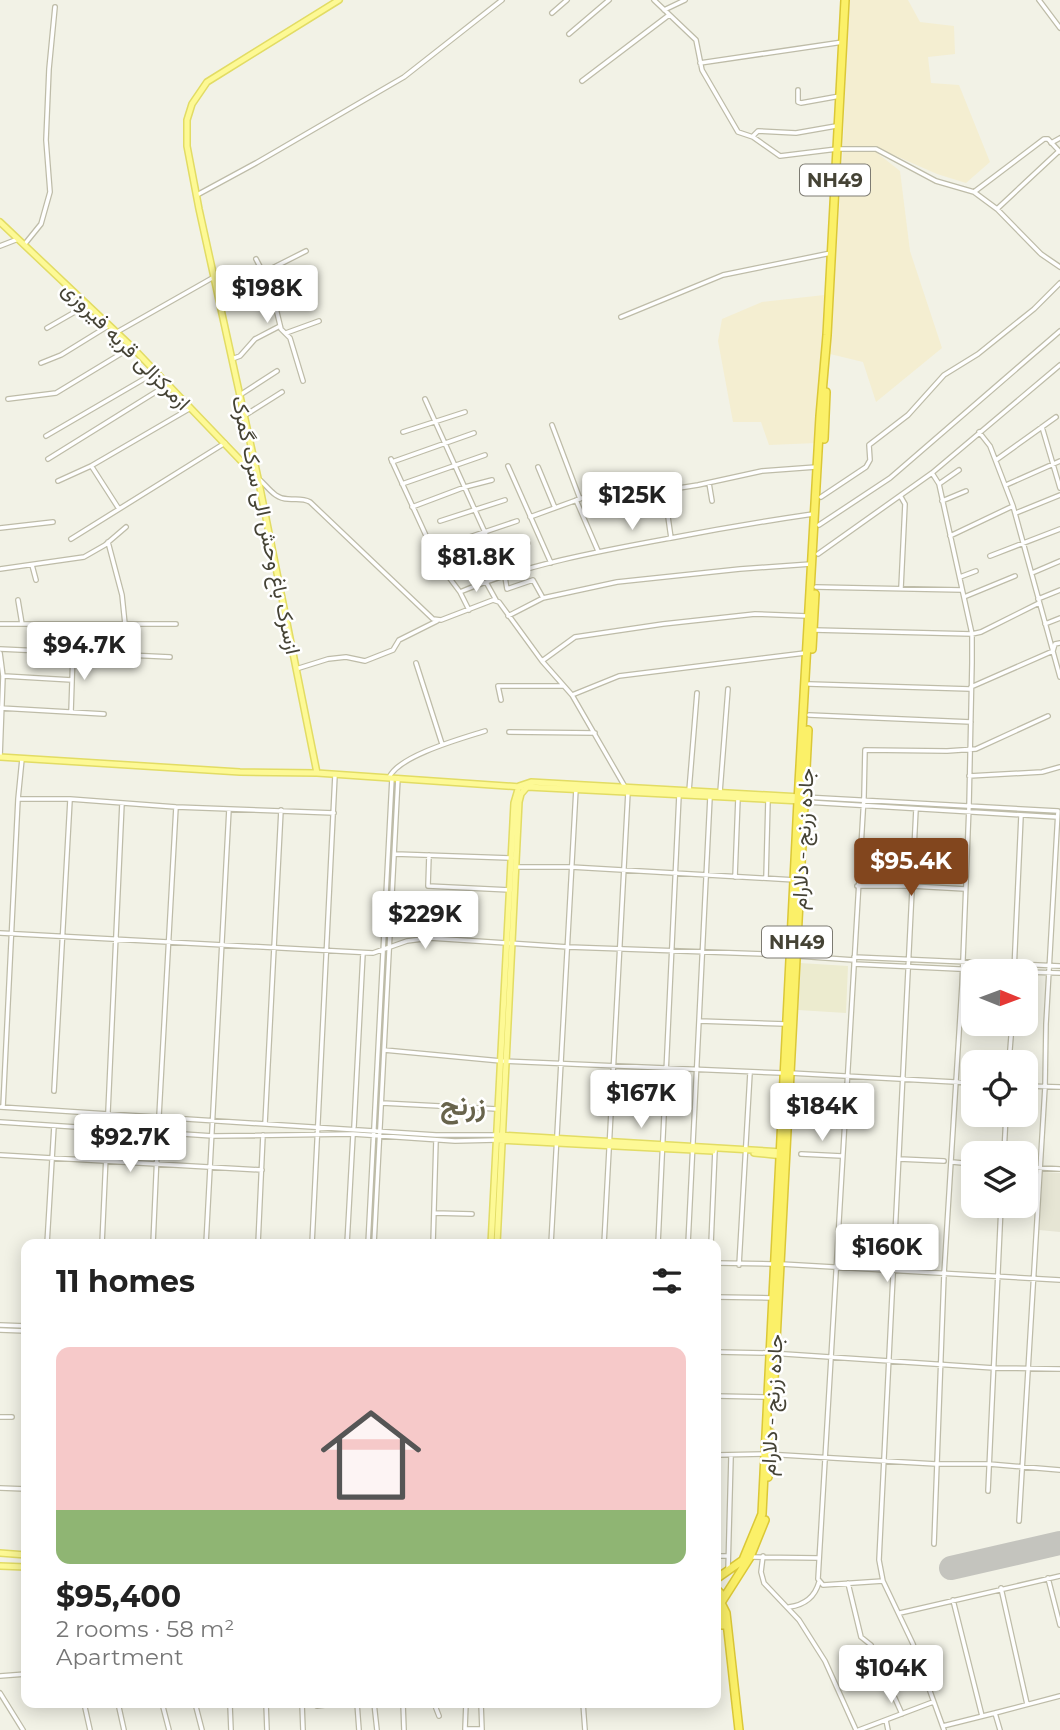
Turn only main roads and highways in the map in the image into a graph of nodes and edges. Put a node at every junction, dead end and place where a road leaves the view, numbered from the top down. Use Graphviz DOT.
graph roads {
  1 [pos="339,0"];
  2 [pos="845,0"];
  3 [pos="0,222"];
  4 [pos="826,359"];
  5 [pos="254,461"];
  6 [pos="0,757"];
  7 [pos="317,773"];
  8 [pos="522,787"];
  9 [pos="626,790"];
  10 [pos="801,799"];
  11 [pos="513,867"];
  12 [pos="509,942"];
  13 [pos="794,956"];
  14 [pos="503,1061"];
  15 [pos="787,1073"];
  16 [pos="499,1138"];
  17 [pos="783,1154"];
  18 [pos="491,1239"];
  19 [pos="497,1239"];
  20 [pos="777,1264"];
  21 [pos="773,1353"];
  22 [pos="767,1454"];
  23 [pos="0,1553"];
  24 [pos="21,1555"];
  25 [pos="0,1566"];
  26 [pos="21,1567"];
  27 [pos="721,1576"];
  28 [pos="721,1603"];
  29 [pos="721,1612"];
  30 [pos="737,1730"];
  1 -- 5 [label="main road, ازسرک باغ وحش الی سرک گمرک"];
  2 -- 4 [label="highway, جاده زرنج - دلارام / NH49"];
  3 -- 5 [label="main road, ازمرکزالی قریه فیروزی"];
  4 -- 10 [label="highway, جاده زرنج - دلارام / NH49"];
  4 -- 10 [label="highway, جاده زرنج - دلارام / NH49"];
  5 -- 7 [label="main road, ازسرک باغ وحش الی سرک گمرک"];
  6 -- 7 [label="main road"];
  7 -- 8 [label="main road"];
  8 -- 9 [label="main road"];
  8 -- 9 [label="main road"];
  8 -- 11 [label="main road"];
  8 -- 11 [label="main road"];
  9 -- 10 [label="main road"];
  9 -- 10 [label="main road"];
  10 -- 13 [label="highway, جاده زرنج - دلارام / NH49"];
  11 -- 12 [label="main road"];
  11 -- 12 [label="main road"];
  12 -- 14 [label="main road"];
  13 -- 15 [label="highway, جاده زرنج - دلارام / NH49"];
  13 -- 15 [label="highway, جاده زرنج - دلارام / NH49"];
  14 -- 16 [label="main road"];
  14 -- 16 [label="main road"];
  15 -- 17 [label="highway, جاده زرنج - دلارام / NH49"];
  16 -- 17 [label="main road"];
  16 -- 18 [label="main road"];
  16 -- 19 [label="main road"];
  17 -- 20 [label="highway, جاده زرنج - دلارام / NH49"];
  20 -- 21 [label="highway, جاده زرنج - دلارام / NH49"];
  20 -- 21 [label="highway, جاده زرنج - دلارام / NH49"];
  21 -- 22 [label="highway, جاده زرنج - دلارام / NH49"];
  21 -- 22 [label="highway, جاده زرنج - دلارام / NH49"];
  22 -- 27 [label="highway, جاده زرنج - دلارام / NH49"];
  22 -- 28 [label="highway, جاده زرنج - دلارام / NH49"];
  23 -- 24 [label="main road"];
  25 -- 26 [label="main road"];
  29 -- 30 [label="highway"];
}
